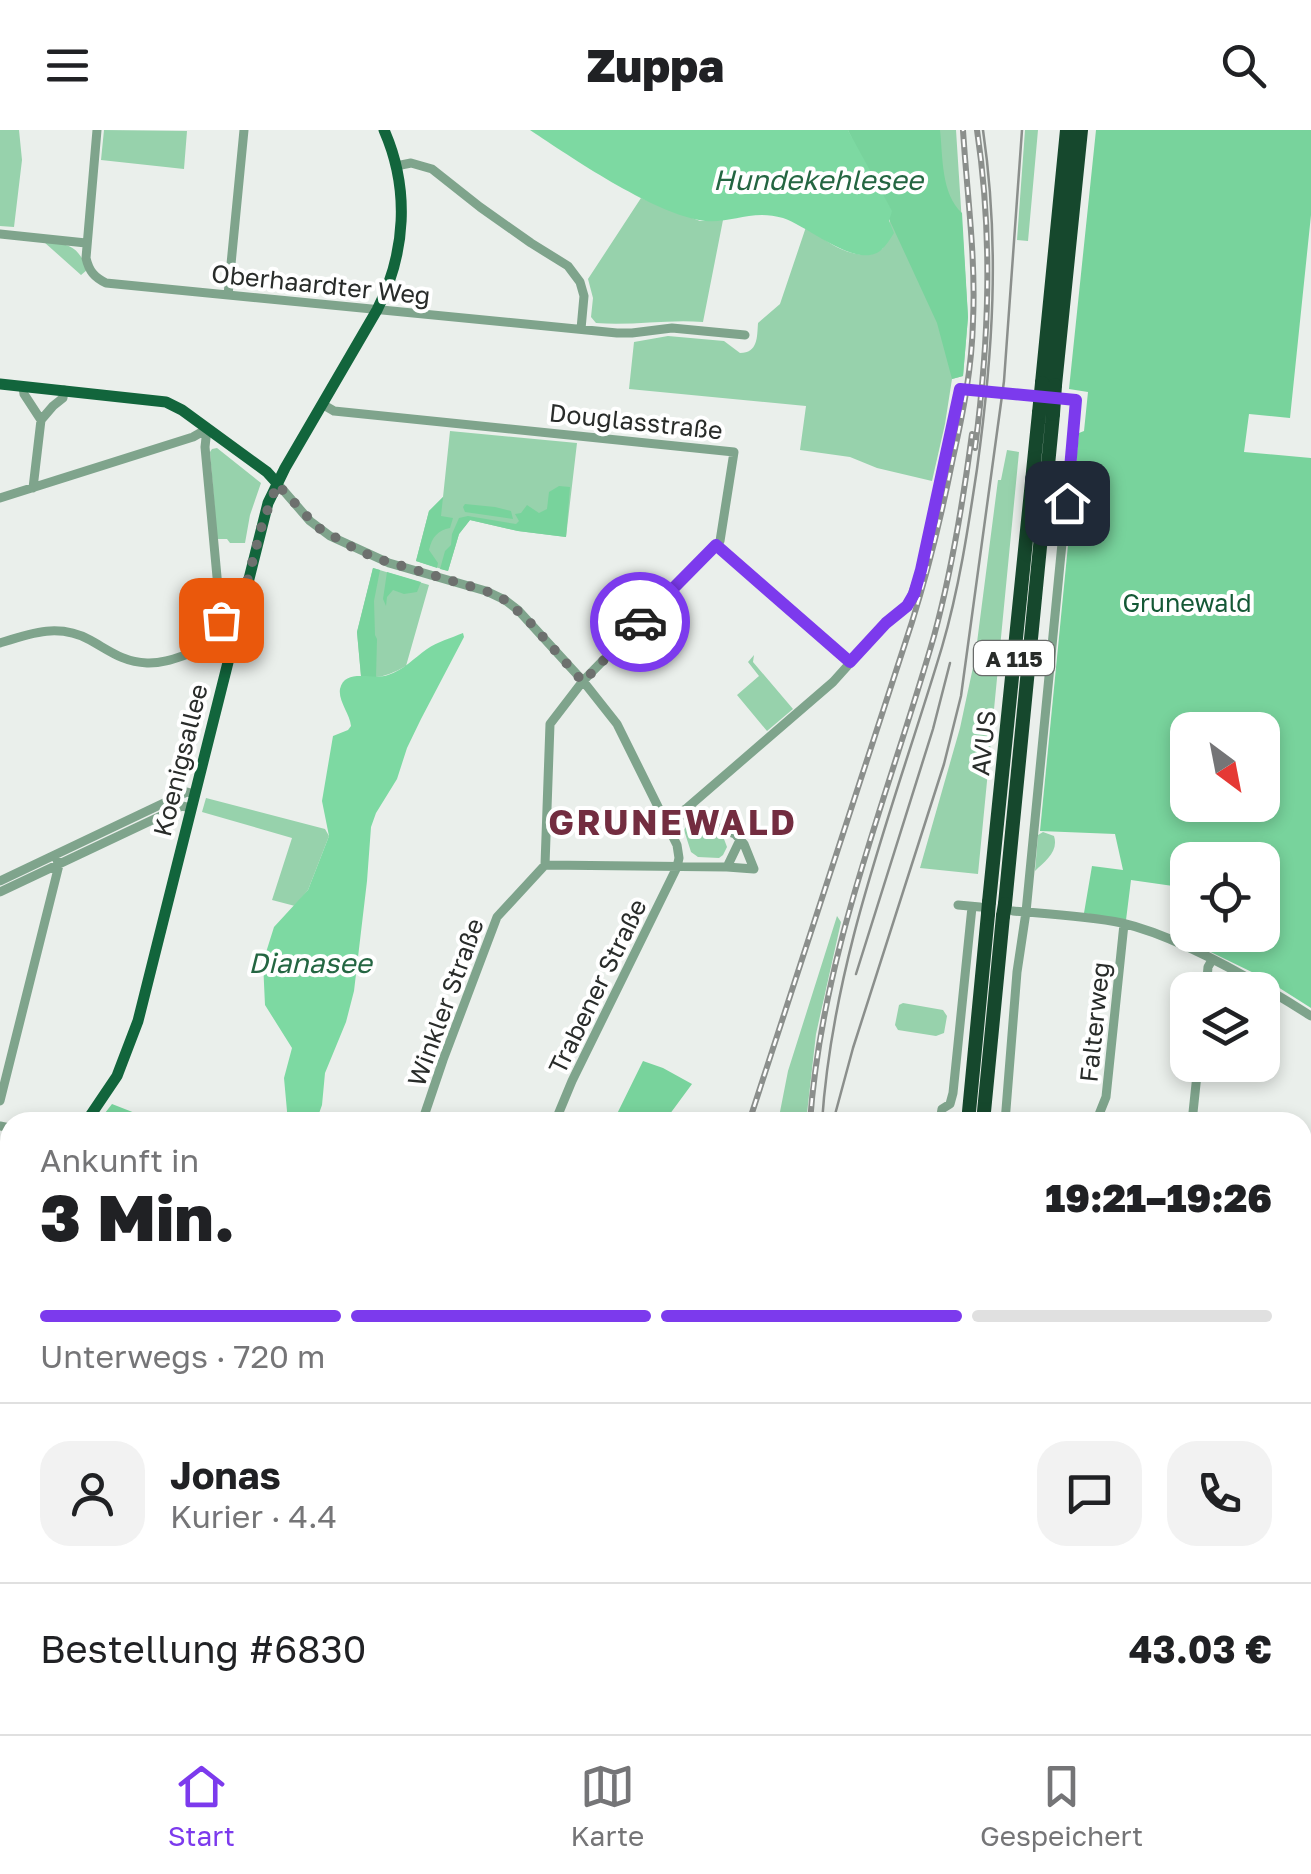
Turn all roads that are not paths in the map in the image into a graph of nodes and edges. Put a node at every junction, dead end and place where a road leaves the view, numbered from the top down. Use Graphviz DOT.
graph roads {
  1 [pos="98,130"];
  2 [pos="244,130"];
  3 [pos="384,130"];
  4 [pos="1067,130"];
  5 [pos="1081,130"];
  6 [pos="396,166"];
  7 [pos="0,234"];
  8 [pos="86,243"];
  9 [pos="228,295"];
  10 [pos="377,310"];
  11 [pos="581,330"];
  12 [pos="745,334"];
  13 [pos="0,384"];
  14 [pos="1048,384"];
  15 [pos="23,387"];
  16 [pos="64,390"];
  17 [pos="322,404"];
  18 [pos="41,420"];
  19 [pos="207,429"];
  20 [pos="277,484"];
  21 [pos="33,488"];
  22 [pos="0,498"];
  23 [pos="716,545"];
  24 [pos="234,632"];
  25 [pos="0,643"];
  26 [pos="230,651"];
  27 [pos="850,662"];
  28 [pos="583,682"];
  29 [pos="194,794"];
  30 [pos="191,808"];
  31 [pos="679,813"];
  32 [pos="664,817"];
  33 [pos="740,840"];
  34 [pos="58,860"];
  35 [pos="545,865"];
  36 [pos="727,866"];
  37 [pos="676,867"];
  38 [pos="0,881"];
  39 [pos="0,892"];
  40 [pos="958,905"];
  41 [pos="993,909"];
  42 [pos="1026,912"];
  43 [pos="1124,924"];
  44 [pos="1212,960"];
  45 [pos="1208,972"];
  46 [pos="1311,1016"];
  47 [pos="1196,1082"];
  48 [pos="0,1102"];
  49 [pos="93,1112"];
  50 [pos="425,1112"];
  51 [pos="559,1112"];
  52 [pos="942,1112"];
  53 [pos="969,1112"];
  54 [pos="983,1112"];
  55 [pos="1006,1112"];
  56 [pos="1100,1112"];
  57 [pos="1193,1112"];
  1 -- 8 [label="street"];
  2 -- 9 [label="street"];
  3 -- 6 [label="main road, Koenigsallee"];
  4 -- 14 [label="highway, AVUS / A 115"];
  5 -- 14 [label="highway, AVUS / A 115"];
  6 -- 10 [label="main road, Koenigsallee"];
  6 -- 11 [label="street"];
  7 -- 8 [label="street"];
  8 -- 9 [label="street, Oberhaardter Weg"];
  9 -- 10 [label="street, Oberhaardter Weg"];
  10 -- 11 [label="street, Oberhaardter Weg"];
  10 -- 17 [label="main road, Koenigsallee"];
  11 -- 12 [label="street, Oberhaardter Weg"];
  13 -- 15 [label="main road"];
  14 -- 41 [label="highway, AVUS / A 115, bridge"];
  15 -- 16 [label="main road"];
  15 -- 18 [label="street"];
  16 -- 18 [label="street"];
  16 -- 19 [label="main road"];
  17 -- 20 [label="main road, Koenigsallee"];
  17 -- 23 [label="street, Douglasstraße"];
  18 -- 21 [label="street"];
  19 -- 20 [label="main road"];
  19 -- 21 [label="street"];
  19 -- 24 [label="street"];
  20 -- 24 [label="main road, Koenigsallee"];
  20 -- 28 [label="street"];
  21 -- 22 [label="street"];
  23 -- 27 [label="street"];
  23 -- 28 [label="street"];
  24 -- 26 [label="main road, Koenigsallee"];
  25 -- 26 [label="street"];
  26 -- 29 [label="main road, Koenigsallee"];
  27 -- 31 [label="street"];
  27 -- 42 [label="street"];
  28 -- 32 [label="street"];
  28 -- 35 [label="street"];
  29 -- 30 [label="main road, Koenigsallee"];
  29 -- 34 [label="street"];
  30 -- 34 [label="street"];
  30 -- 49 [label="main road, Koenigsallee"];
  31 -- 32 [label="street"];
  31 -- 33 [label="street"];
  32 -- 37 [label="street"];
  33 -- 36 [label="street"];
  33 -- 36 [label="street"];
  34 -- 38 [label="street"];
  34 -- 39 [label="street"];
  34 -- 48 [label="street"];
  35 -- 37 [label="street"];
  35 -- 50 [label="street, Winkler Straße"];
  36 -- 37 [label="street"];
  37 -- 51 [label="street, Trabener Straße"];
  40 -- 41 [label="street"];
  41 -- 42 [label="street"];
  41 -- 52 [label="street"];
  41 -- 53 [label="highway, AVUS / A 115"];
  41 -- 54 [label="highway, AVUS / A 115"];
  42 -- 43 [label="street"];
  42 -- 55 [label="street"];
  43 -- 44 [label="street"];
  43 -- 56 [label="street, Falterweg"];
  44 -- 45 [label="street"];
  44 -- 46 [label="street"];
  47 -- 57 [label="street"];
}
